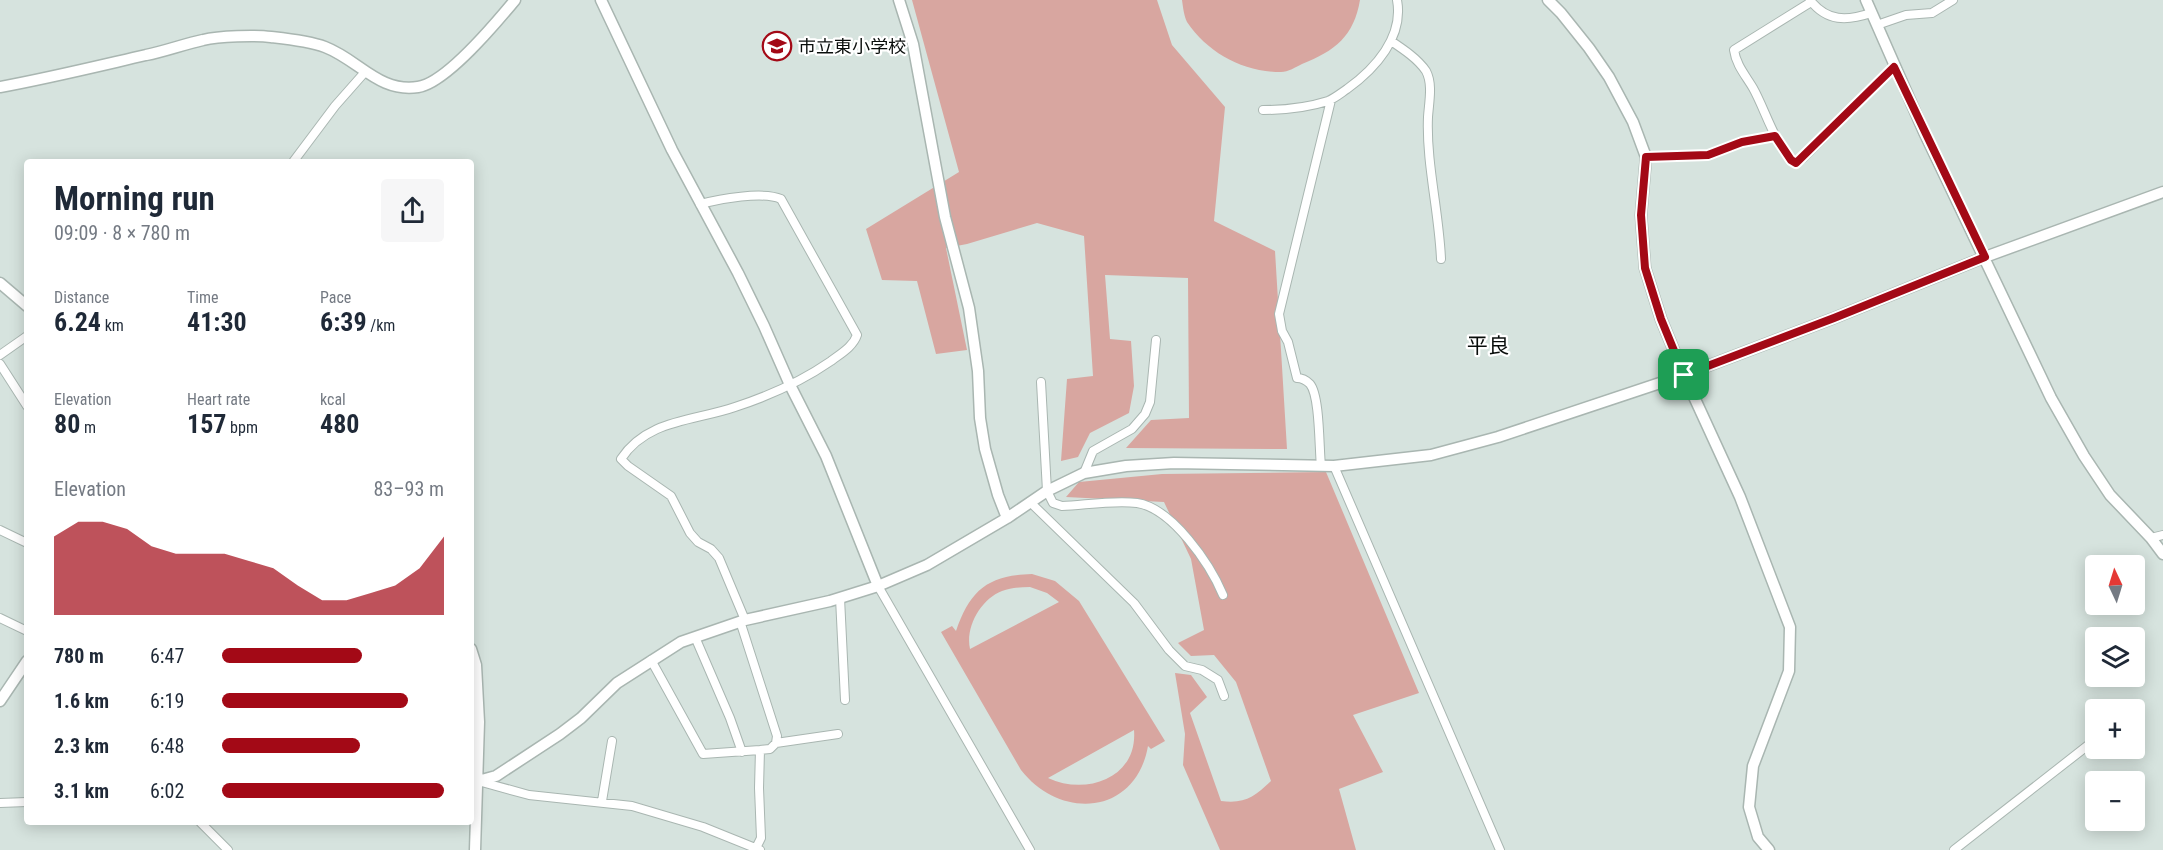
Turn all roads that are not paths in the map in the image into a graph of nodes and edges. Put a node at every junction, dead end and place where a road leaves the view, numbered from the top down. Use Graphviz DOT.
graph roads {
  1 [pos="514,0"];
  2 [pos="601,0"];
  3 [pos="899,0"];
  4 [pos="1397,0"];
  5 [pos="1548,0"];
  6 [pos="1866,0"];
  7 [pos="1953,0"];
  8 [pos="1811,1"];
  9 [pos="1871,13"];
  10 [pos="1877,25"];
  11 [pos="1391,41"];
  12 [pos="1894,67"];
  13 [pos="366,72"];
  14 [pos="0,87"];
  15 [pos="1331,100"];
  16 [pos="1263,110"];
  17 [pos="1775,136"];
  18 [pos="1646,157"];
  19 [pos="295,159"];
  20 [pos="2163,192"];
  21 [pos="700,204"];
  22 [pos="1985,257"];
  23 [pos="1441,259"];
  24 [pos="0,283"];
  25 [pos="24,303"];
  26 [pos="24,338"];
  27 [pos="1156,340"];
  28 [pos="0,356"];
  29 [pos="0,364"];
  30 [pos="1684,375"];
  31 [pos="1041,382"];
  32 [pos="790,385"];
  33 [pos="24,401"];
  34 [pos="1321,466"];
  35 [pos="1334,466"];
  36 [pos="1084,473"];
  37 [pos="1047,491"];
  38 [pos="1030,502"];
  39 [pos="1008,518"];
  40 [pos="0,530"];
  41 [pos="2163,535"];
  42 [pos="2151,538"];
  43 [pos="24,542"];
  44 [pos="2163,554"];
  45 [pos="878,586"];
  46 [pos="1223,595"];
  47 [pos="840,598"];
  48 [pos="0,618"];
  49 [pos="742,621"];
  50 [pos="24,630"];
  51 [pos="695,637"];
  52 [pos="474,659"];
  53 [pos="651,660"];
  54 [pos="24,665"];
  55 [pos="1224,696"];
  56 [pos="845,699"];
  57 [pos="0,701"];
  58 [pos="838,734"];
  59 [pos="612,741"];
  60 [pos="776,743"];
  61 [pos="2085,748"];
  62 [pos="760,750"];
  63 [pos="742,752"];
  64 [pos="475,783"];
  65 [pos="602,801"];
  66 [pos="24,802"];
  67 [pos="0,803"];
  68 [pos="203,825"];
  69 [pos="758,849"];
  70 [pos="228,850"];
  71 [pos="475,850"];
  72 [pos="1030,850"];
  73 [pos="1500,850"];
  74 [pos="1769,850"];
  75 [pos="1954,850"];
  1 -- 13 [label="street"];
  2 -- 21 [label="street"];
  3 -- 39 [label="street"];
  4 -- 11 [label="street"];
  5 -- 18 [label="street"];
  6 -- 9 [label="street"];
  7 -- 10 [label="street"];
  8 -- 9 [label="street"];
  8 -- 17 [label="street"];
  9 -- 10 [label="street"];
  10 -- 12 [label="street"];
  11 -- 15 [label="street"];
  11 -- 23 [label="street"];
  12 -- 17 [label="street"];
  12 -- 22 [label="street"];
  13 -- 14 [label="street"];
  13 -- 19 [label="street"];
  15 -- 16 [label="street"];
  15 -- 34 [label="street"];
  17 -- 18 [label="street"];
  18 -- 30 [label="street"];
  20 -- 22 [label="street"];
  21 -- 32 [label="street"];
  21 -- 32 [label="street"];
  22 -- 30 [label="street"];
  22 -- 42 [label="street"];
  24 -- 25 [label="street"];
  26 -- 28 [label="street"];
  27 -- 36 [label="street"];
  29 -- 33 [label="street"];
  30 -- 35 [label="street"];
  30 -- 74 [label="street"];
  31 -- 37 [label="street"];
  32 -- 45 [label="street"];
  32 -- 49 [label="street"];
  34 -- 35 [label="street"];
  34 -- 36 [label="street"];
  35 -- 73 [label="street"];
  36 -- 37 [label="street"];
  37 -- 38 [label="street"];
  37 -- 46 [label="street"];
  38 -- 39 [label="street"];
  38 -- 55 [label="street"];
  39 -- 45 [label="street"];
  40 -- 43 [label="street"];
  41 -- 42 [label="street"];
  42 -- 44 [label="street"];
  45 -- 47 [label="street"];
  45 -- 72 [label="street"];
  47 -- 49 [label="street"];
  47 -- 56 [label="street"];
  48 -- 50 [label="street"];
  49 -- 51 [label="street"];
  49 -- 60 [label="street"];
  51 -- 53 [label="street"];
  51 -- 63 [label="street"];
  52 -- 64 [label="street"];
  53 -- 63 [label="street"];
  53 -- 64 [label="street"];
  54 -- 57 [label="street"];
  58 -- 60 [label="street"];
  59 -- 65 [label="street"];
  60 -- 62 [label="street"];
  61 -- 75 [label="street"];
  62 -- 63 [label="street"];
  62 -- 69 [label="street"];
  64 -- 65 [label="street"];
  64 -- 71 [label="street"];
  65 -- 69 [label="street"];
  66 -- 67 [label="street"];
  68 -- 70 [label="street"];
}
